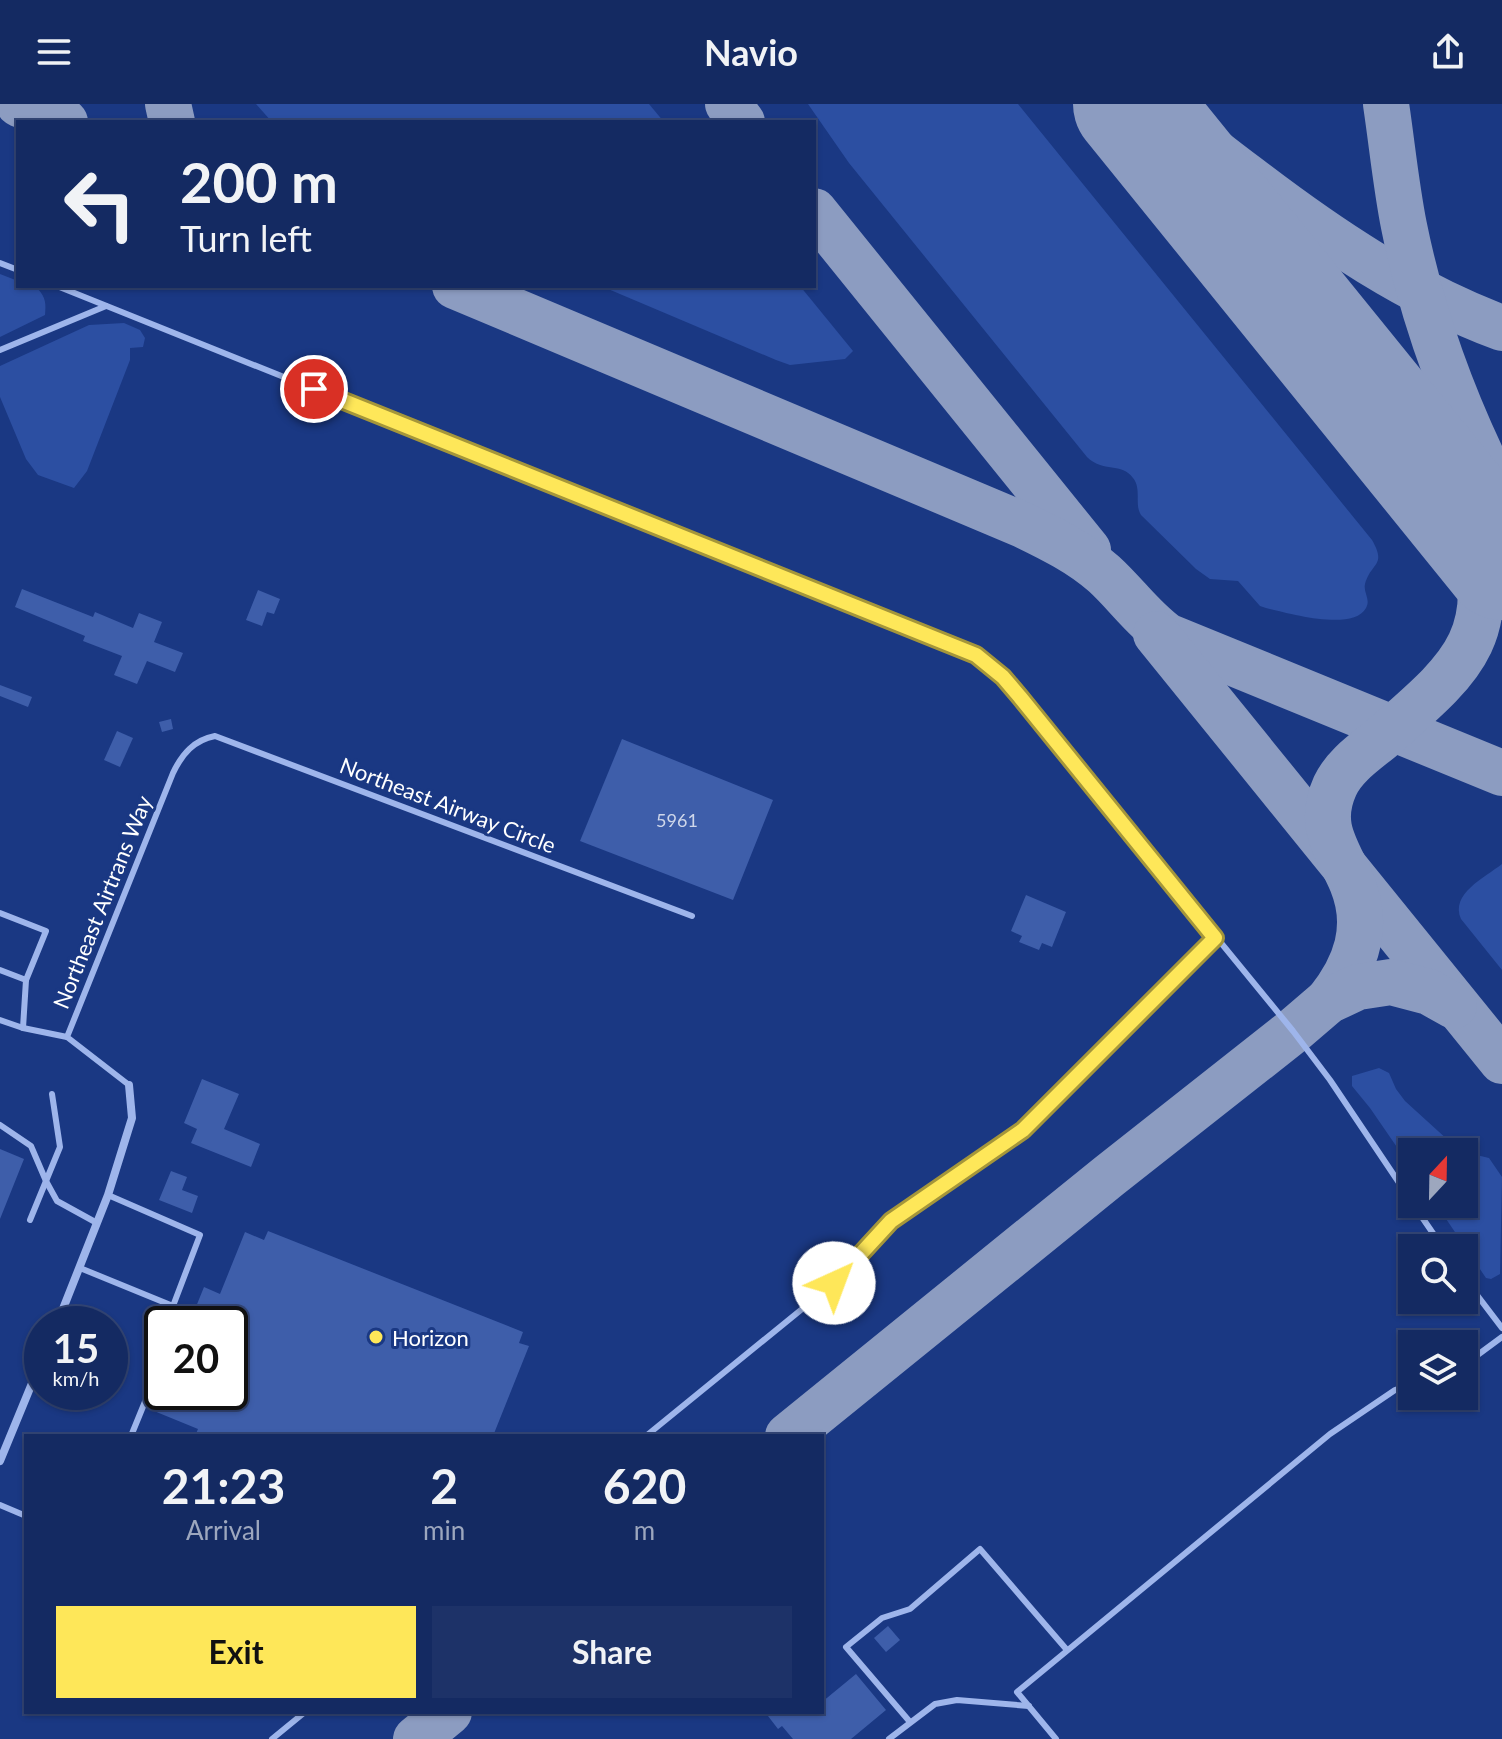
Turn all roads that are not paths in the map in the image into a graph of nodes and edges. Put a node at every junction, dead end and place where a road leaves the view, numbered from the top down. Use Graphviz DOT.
graph roads {
  1 [pos="62,288"];
  2 [pos="106,306"];
  3 [pos="0,350"];
  4 [pos="193,746"];
  5 [pos="0,913"];
  6 [pos="692,916"];
  7 [pos="1215,938"];
  8 [pos="0,970"];
  9 [pos="26,980"];
  10 [pos="0,1020"];
  11 [pos="23,1028"];
  12 [pos="67,1037"];
  13 [pos="129,1085"];
  14 [pos="52,1094"];
  15 [pos="0,1125"];
  16 [pos="46,1181"];
  17 [pos="1398,1181"];
  18 [pos="108,1195"];
  19 [pos="30,1220"];
  20 [pos="97,1223"];
  21 [pos="80,1268"];
  22 [pos="1478,1296"];
  23 [pos="64,1306"];
  24 [pos="173,1306"];
  25 [pos="1502,1328"];
  26 [pos="1502,1337"];
  27 [pos="1478,1355"];
  28 [pos="1398,1389"];
  29 [pos="24,1403"];
  30 [pos="144,1404"];
  31 [pos="132,1434"];
  32 [pos="648,1434"];
  33 [pos="0,1461"];
  34 [pos="0,1505"];
  35 [pos="24,1515"];
  36 [pos="1067,1650"];
  37 [pos="1029,1706"];
  38 [pos="303,1714"];
  39 [pos="910,1722"];
  40 [pos="272,1739"];
  41 [pos="889,1739"];
  42 [pos="1056,1739"];
  1 -- 2 [label="lane"];
  2 -- 3 [label="lane"];
  2 -- 7 [label="lane"];
  4 -- 6 [label="lane, Northeast Airway Circle"];
  4 -- 12 [label="lane, Northeast Airtrans Way"];
  5 -- 9 [label="lane"];
  7 -- 17 [label="lane"];
  7 -- 32 [label="lane"];
  8 -- 9 [label="lane"];
  9 -- 11 [label="lane"];
  10 -- 11 [label="lane"];
  11 -- 12 [label="lane"];
  12 -- 13 [label="lane, Northeast Airtrans Way"];
  13 -- 18 [label="street, Northeast Airtrans Way"];
  14 -- 16 [label="lane"];
  15 -- 16 [label="lane"];
  16 -- 19 [label="lane"];
  16 -- 20 [label="lane"];
  18 -- 20 [label="street, Northeast Airtrans Way"];
  18 -- 24 [label="lane"];
  20 -- 21 [label="street, Northeast Airtrans Way"];
  21 -- 23 [label="street, Northeast Airtrans Way"];
  21 -- 24 [label="lane"];
  22 -- 25 [label="lane"];
  26 -- 27 [label="lane"];
  28 -- 36 [label="lane"];
  29 -- 33 [label="street"];
  30 -- 31 [label="lane"];
  34 -- 35 [label="lane"];
  36 -- 37 [label="lane"];
  36 -- 39 [label="lane"];
  37 -- 39 [label="lane"];
  37 -- 42 [label="lane"];
  38 -- 40 [label="lane"];
  39 -- 41 [label="lane"];
}
